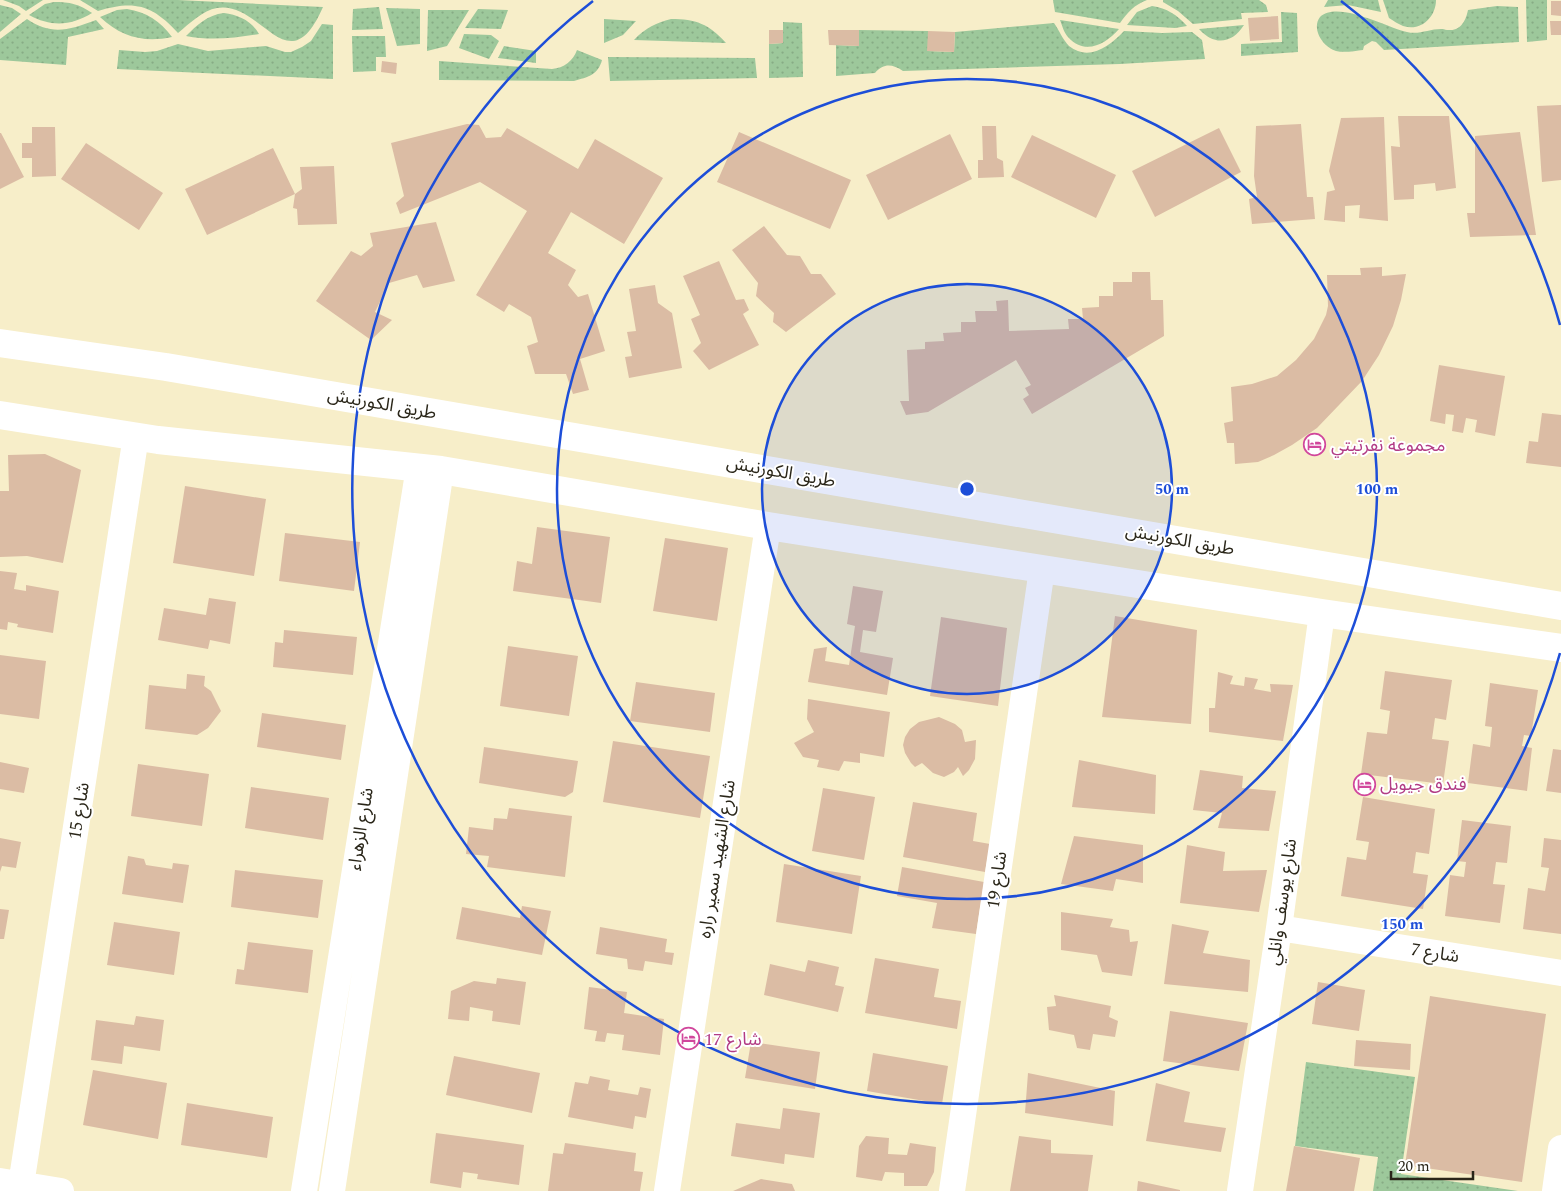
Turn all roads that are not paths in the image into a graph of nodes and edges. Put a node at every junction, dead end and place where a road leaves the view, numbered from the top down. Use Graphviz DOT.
graph roads {
  1 [pos="0,343"];
  2 [pos="0,415"];
  3 [pos="136,436"];
  4 [pos="430,469"];
  5 [pos="768,526"];
  6 [pos="1042,569"];
  7 [pos="1561,606"];
  8 [pos="1322,613"];
  9 [pos="1561,648"];
  10 [pos="1279,928"];
  11 [pos="1561,973"];
  12 [pos="1561,1148"];
  13 [pos="11,1183"];
  14 [pos="61,1191"];
  15 [pos="304,1191"];
  16 [pos="332,1191"];
  17 [pos="667,1191"];
  18 [pos="952,1191"];
  19 [pos="1240,1191"];
  20 [pos="1555,1191"];
  1 -- 7 [label="street, طريق الكورنيش"];
  2 -- 3 [label="street"];
  3 -- 4 [label="street"];
  3 -- 13 [label="street, شارع 15"];
  4 -- 5 [label="street"];
  4 -- 15 [label="street, شارع الزهراء"];
  4 -- 16 [label="street, شارع الزهراء"];
  5 -- 6 [label="street"];
  5 -- 17 [label="street, شارع الشهيد سمير راره"];
  6 -- 8 [label="street"];
  6 -- 18 [label="street, شارع 19"];
  8 -- 9 [label="street"];
  8 -- 10 [label="street, شارع يوسف وانلي"];
  10 -- 11 [label="street, شارع 7"];
  10 -- 19 [label="street, شارع يوسف وانلي"];
  12 -- 20 [label="street"];
  13 -- 14 [label="street"];
}
